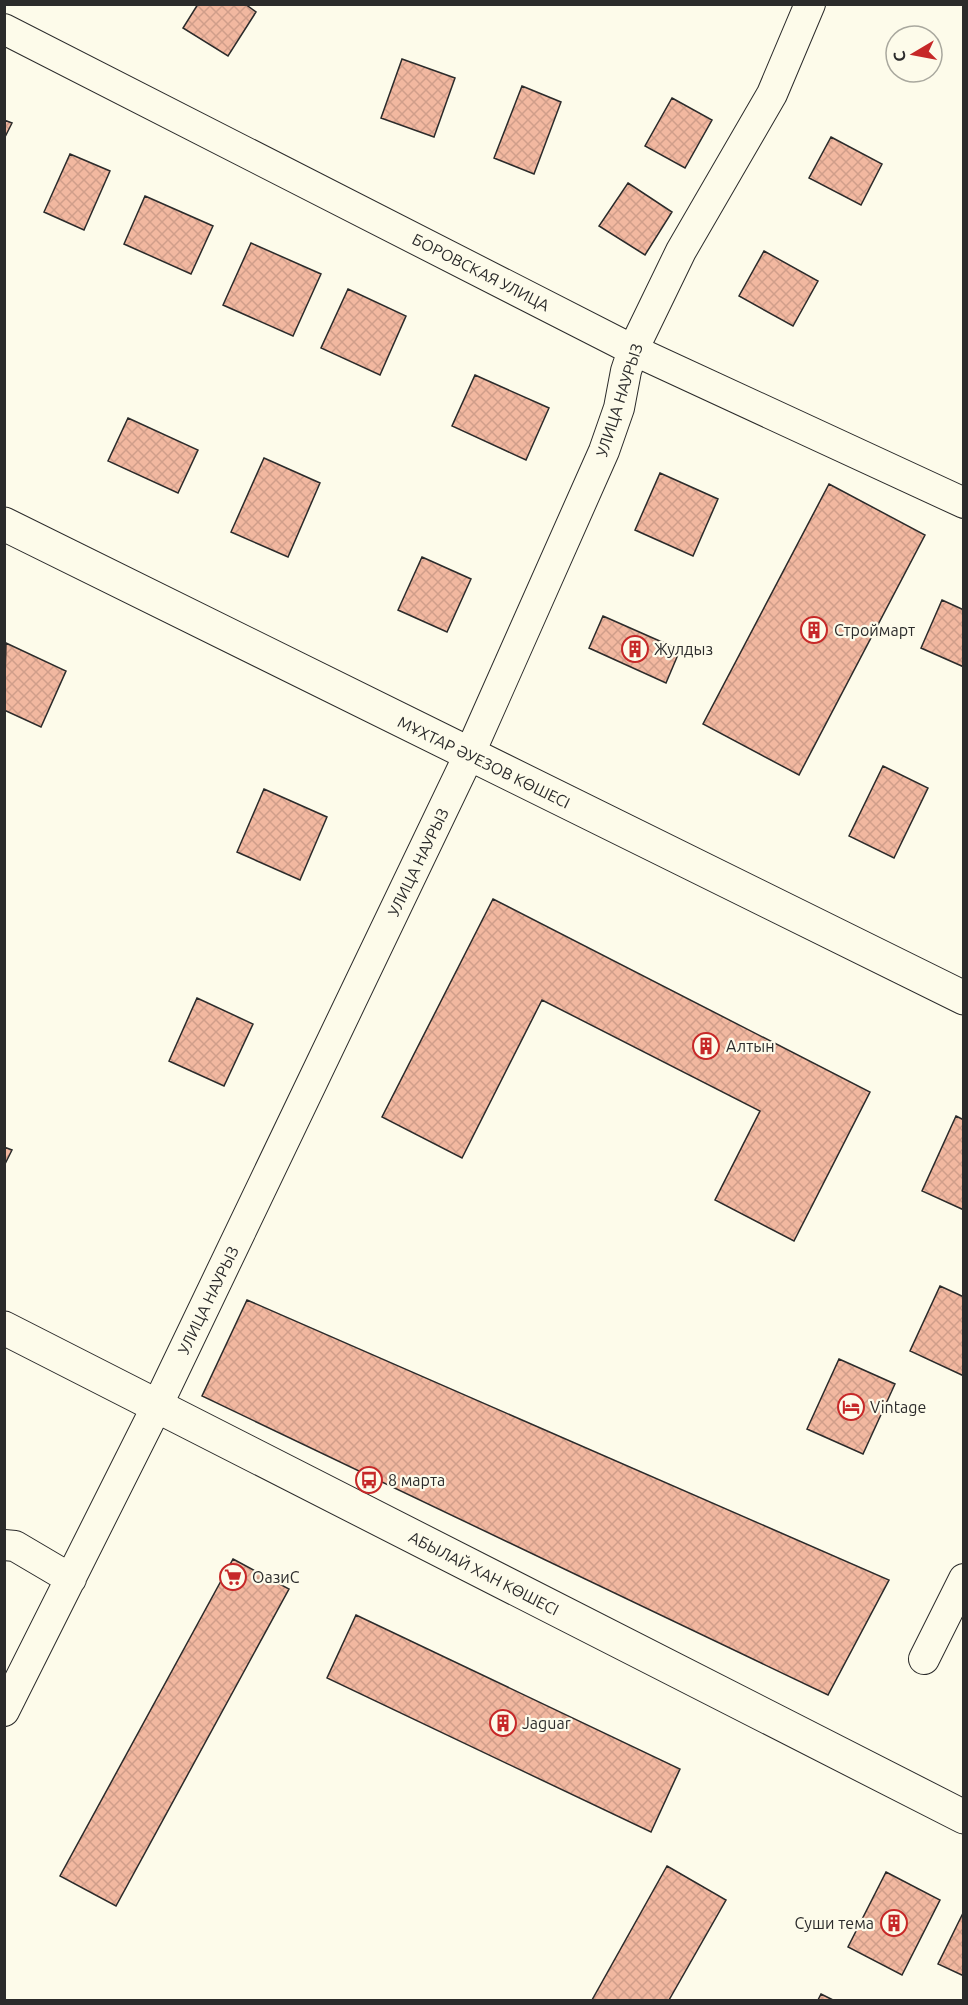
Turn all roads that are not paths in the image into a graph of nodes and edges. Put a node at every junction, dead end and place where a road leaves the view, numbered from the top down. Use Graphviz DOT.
graph roads {
  1 [pos="810,4"];
  2 [pos="4,30"];
  3 [pos="633,350"];
  4 [pos="963,503"];
  5 [pos="4,524"];
  6 [pos="469,755"];
  7 [pos="963,998"];
  8 [pos="4,1328"];
  9 [pos="157,1406"];
  10 [pos="4,1545"];
  11 [pos="71,1579"];
  12 [pos="963,1579"];
  13 [pos="924,1659"];
  14 [pos="4,1711"];
  15 [pos="963,1817"];
  1 -- 3 [label="street, УЛИЦА НАУРЫЗ"];
  2 -- 3 [label="street, БОРОВСКАЯ УЛИЦА"];
  3 -- 4 [label="street, БОРОВСКАЯ УЛИЦА"];
  3 -- 6 [label="street, УЛИЦА НАУРЫЗ"];
  5 -- 6 [label="street, МҰХТАР ӘУЕЗОВ КӨШЕСІ"];
  6 -- 7 [label="street, МҰХТАР ӘУЕЗОВ КӨШЕСІ"];
  6 -- 9 [label="street, УЛИЦА НАУРЫЗ"];
  8 -- 9 [label="street, АБЫЛАЙ ХАН КӨШЕСІ"];
  9 -- 11 [label="street, УЛИЦА НАУРЫЗ"];
  9 -- 15 [label="street, АБЫЛАЙ ХАН КӨШЕСІ"];
  10 -- 11 [label="street"];
  11 -- 14 [label="street, УЛИЦА НАУРЫЗ"];
  12 -- 13 [label="street"];
}
